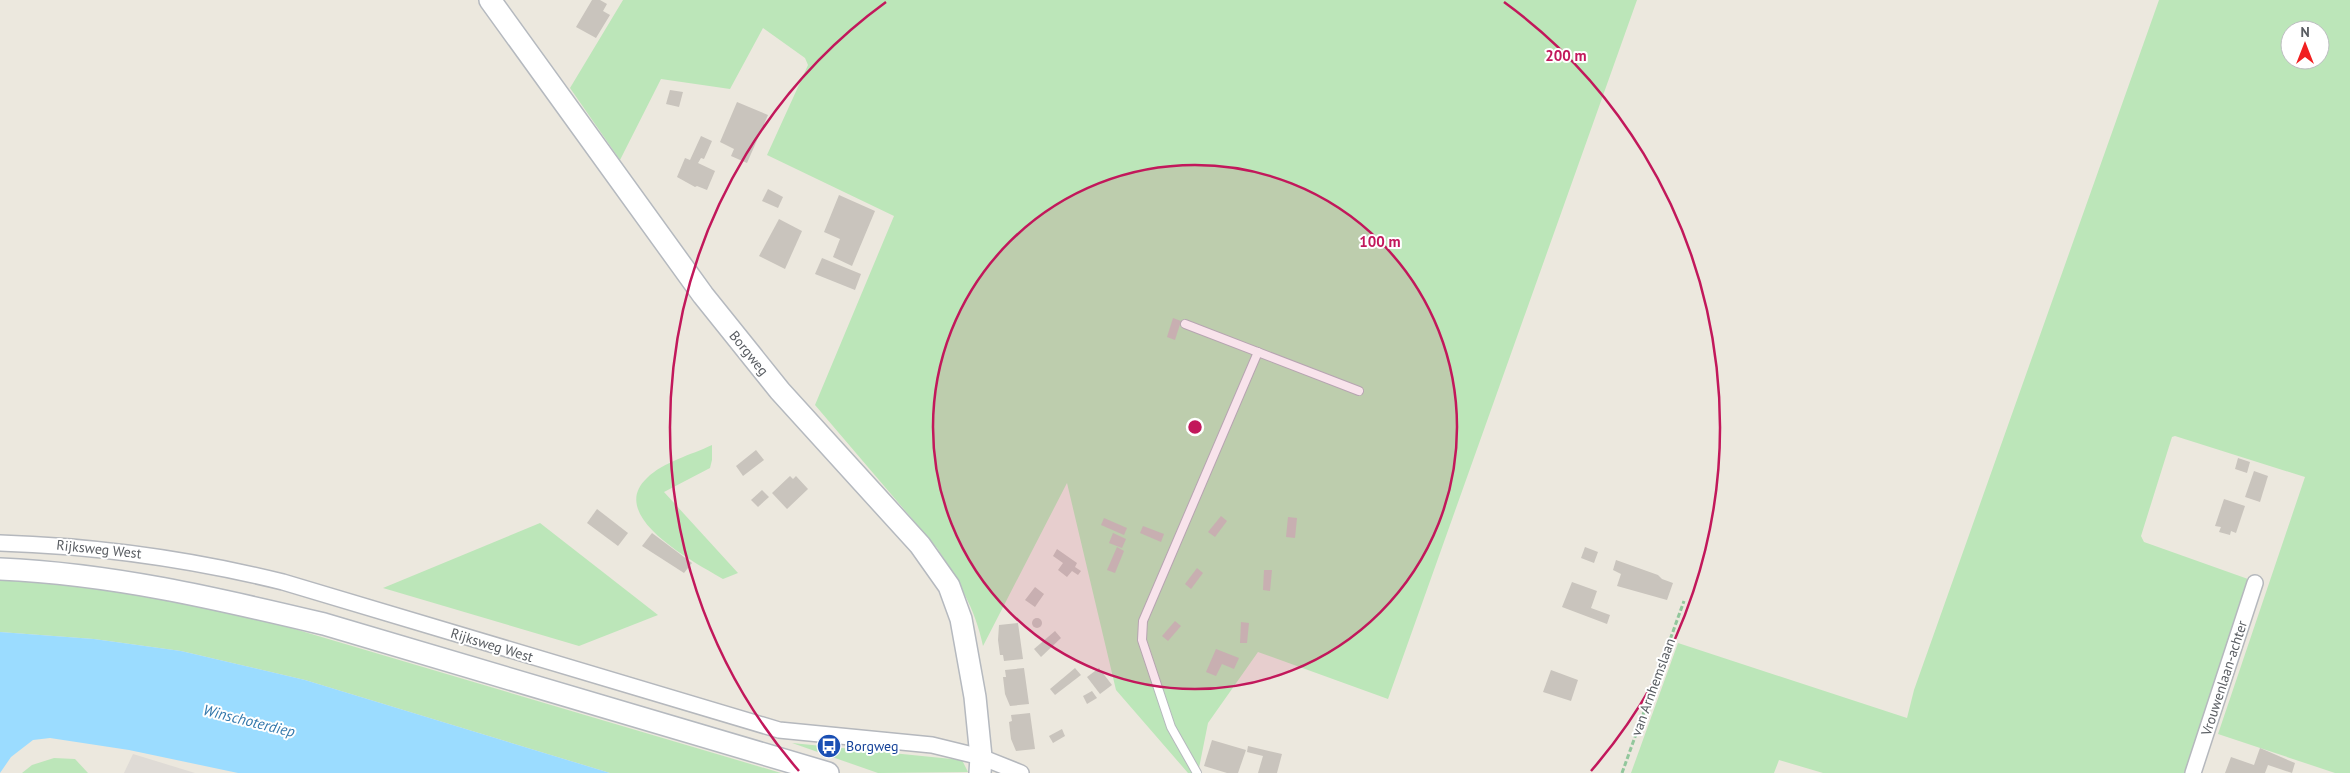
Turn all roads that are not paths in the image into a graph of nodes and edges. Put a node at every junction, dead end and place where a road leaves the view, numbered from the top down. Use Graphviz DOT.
graph roads {
  1 [pos="490,0"];
  2 [pos="1185,324"];
  3 [pos="1258,352"];
  4 [pos="1359,391"];
  5 [pos="0,543"];
  6 [pos="0,569"];
  7 [pos="2256,583"];
  8 [pos="981,765"];
  9 [pos="828,773"];
  10 [pos="1021,773"];
  11 [pos="1197,773"];
  12 [pos="2193,773"];
  1 -- 8 [label="street, Borgweg"];
  2 -- 3 [label="lane"];
  3 -- 4 [label="lane"];
  3 -- 11 [label="lane"];
  5 -- 8 [label="street, Rijksweg West"];
  6 -- 9 [label="street, Rijksweg West"];
  7 -- 12 [label="street, Vrouwenlaan-achter"];
  8 -- 10 [label="street"];
}
